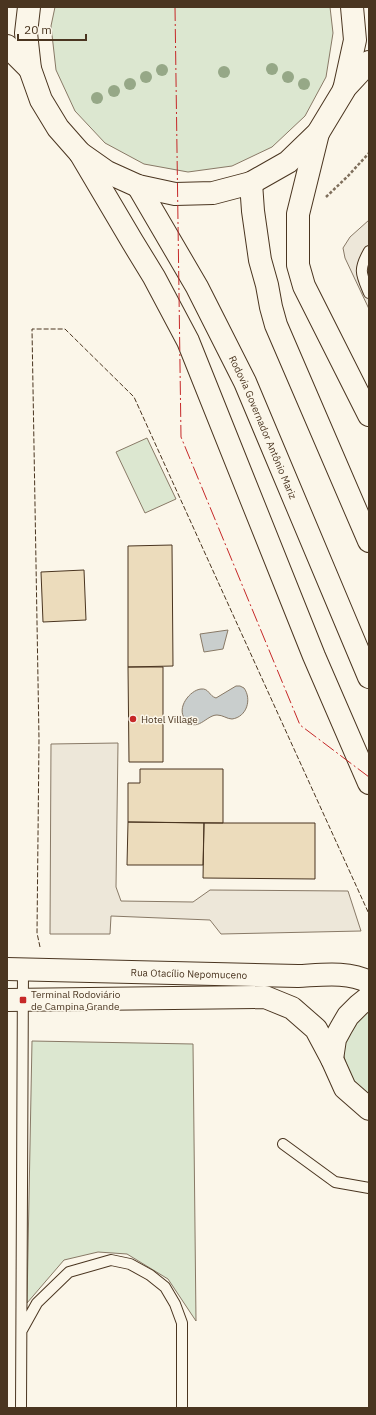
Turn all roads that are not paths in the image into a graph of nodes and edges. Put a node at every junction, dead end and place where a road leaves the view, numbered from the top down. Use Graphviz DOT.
graph roads {
  1 [pos="28,7"];
  2 [pos="352,7"];
  3 [pos="7,46"];
  4 [pos="369,62"];
  5 [pos="30,69"];
  6 [pos="344,90"];
  7 [pos="318,133"];
  8 [pos="80,153"];
  9 [pos="251,183"];
  10 [pos="138,186"];
  11 [pos="369,251"];
  12 [pos="369,293"];
  13 [pos="369,415"];
  14 [pos="369,541"];
  15 [pos="369,677"];
  16 [pos="369,783"];
  17 [pos="15,969"];
  18 [pos="212,974"];
  19 [pos="369,982"];
  20 [pos="211,997"];
  21 [pos="369,997"];
  22 [pos="15,1000"];
  23 [pos="332,1059"];
  24 [pos="369,1109"];
  25 [pos="284,1144"];
  26 [pos="369,1188"];
  27 [pos="21,1332"];
  28 [pos="21,1408"];
  29 [pos="182,1408"];
  1 -- 5 [label="main road"];
  2 -- 6 [label="main road"];
  3 -- 5 [label="main road"];
  4 -- 6 [label="main road"];
  5 -- 8 [label="main road"];
  6 -- 7 [label="main road"];
  7 -- 9 [label="main road"];
  7 -- 13 [label="main road"];
  8 -- 10 [label="main road"];
  8 -- 16 [label="main road"];
  9 -- 10 [label="main road"];
  9 -- 14 [label="main road"];
  10 -- 15 [label="main road, Rodovia Governador Antônio Mariz"];
  11 -- 12 [label="lane"];
  17 -- 18 [label="main road, Rua Otacílio Nepomuceno"];
  17 -- 22 [label="lane"];
  18 -- 19 [label="main road, Rua Otacílio Nepomuceno"];
  18 -- 20 [label="main road"];
  20 -- 22 [label="main road"];
  20 -- 23 [label="main road"];
  21 -- 23 [label="main road"];
  22 -- 27 [label="lane"];
  23 -- 24 [label="main road"];
  25 -- 26 [label="lane"];
  27 -- 28 [label="lane"];
  27 -- 29 [label="lane"];
}
